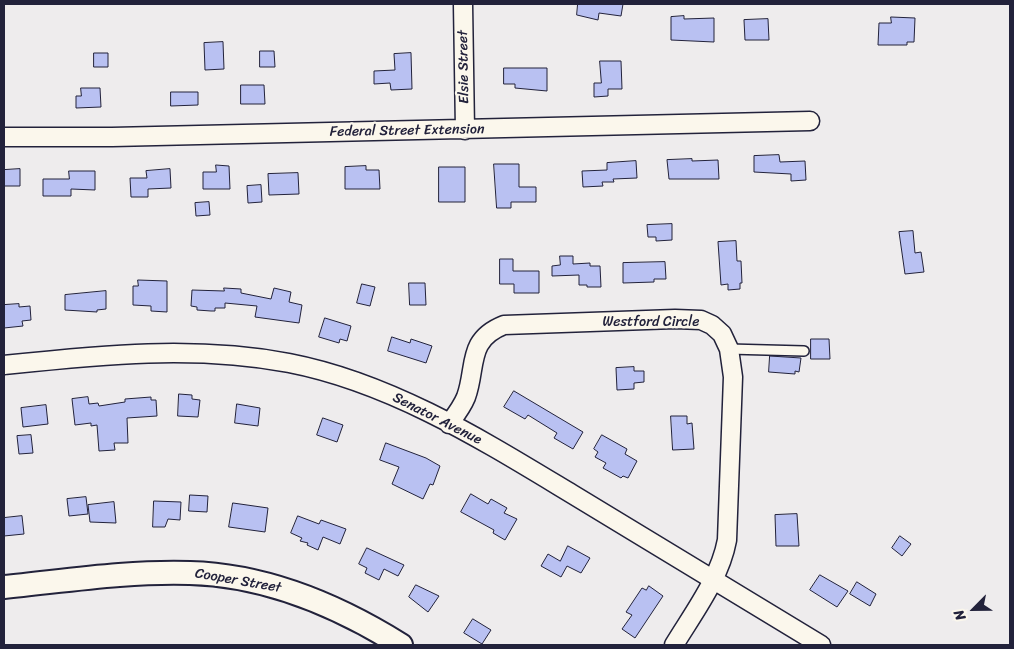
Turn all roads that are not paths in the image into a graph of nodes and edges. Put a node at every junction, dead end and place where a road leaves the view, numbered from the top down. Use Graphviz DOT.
graph roads {
  1 [pos="463,4"];
  2 [pos="810,121"];
  3 [pos="465,130"];
  4 [pos="4,137"];
  5 [pos="729,349"];
  6 [pos="804,351"];
  7 [pos="4,365"];
  8 [pos="449,424"];
  9 [pos="714,579"];
  10 [pos="4,587"];
  11 [pos="401,645"];
  12 [pos="674,645"];
  13 [pos="821,645"];
  1 -- 3 [label="street, Elsie Street"];
  2 -- 3 [label="street, Federal Street Extension"];
  3 -- 4 [label="street, Federal Street Extension"];
  5 -- 6 [label="lane"];
  5 -- 8 [label="street, Westford Circle"];
  5 -- 9 [label="street, Westford Circle"];
  7 -- 8 [label="street, Senator Avenue"];
  8 -- 9 [label="street, Senator Avenue"];
  9 -- 12 [label="street, Westford Circle"];
  9 -- 13 [label="street, Senator Avenue"];
  10 -- 11 [label="street, Cooper Street"];
}
